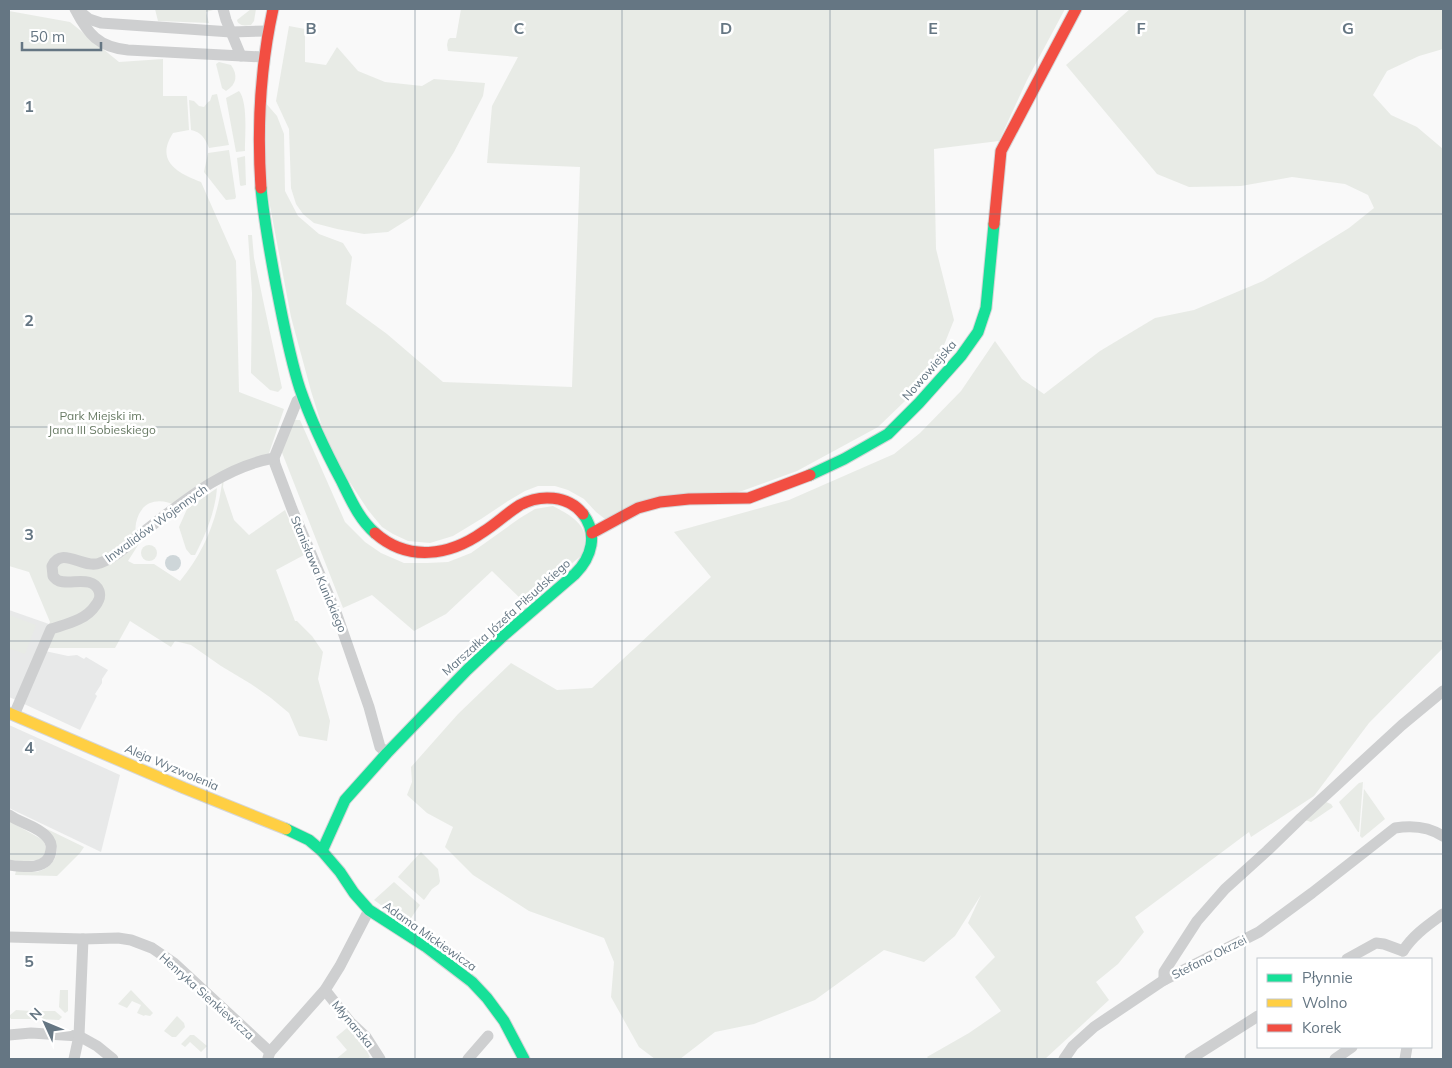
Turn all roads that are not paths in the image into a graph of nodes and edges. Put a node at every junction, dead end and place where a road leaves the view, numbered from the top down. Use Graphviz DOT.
graph roads {
  1 [pos="76,9"];
  2 [pos="223,9"];
  3 [pos="273,9"];
  4 [pos="1076,9"];
  5 [pos="267,31"];
  6 [pos="232,32"];
  7 [pos="241,56"];
  8 [pos="263,56"];
  9 [pos="303,398"];
  10 [pos="274,458"];
  11 [pos="592,533"];
  12 [pos="1443,691"];
  13 [pos="11,714"];
  14 [pos="386,753"];
  15 [pos="9,815"];
  16 [pos="1443,836"];
  17 [pos="322,851"];
  18 [pos="9,865"];
  19 [pos="369,910"];
  20 [pos="1443,914"];
  21 [pos="9,937"];
  22 [pos="83,939"];
  23 [pos="1404,955"];
  24 [pos="1349,958"];
  25 [pos="1164,980"];
  26 [pos="325,990"];
  27 [pos="1257,1017"];
  28 [pos="9,1035"];
  29 [pos="79,1036"];
  30 [pos="488,1036"];
  31 [pos="1351,1048"];
  32 [pos="269,1056"];
  33 [pos="74,1059"];
  34 [pos="113,1059"];
  35 [pos="380,1059"];
  36 [pos="468,1059"];
  37 [pos="524,1059"];
  38 [pos="1064,1059"];
  39 [pos="1190,1059"];
  40 [pos="1335,1059"];
  1 -- 6 [label="street"];
  1 -- 7 [label="street"];
  2 -- 6 [label="street"];
  3 -- 5 [label="street"];
  4 -- 11 [label="street, Nowowiejska"];
  5 -- 6 [label="street"];
  5 -- 8 [label="street"];
  6 -- 7 [label="street"];
  7 -- 8 [label="street"];
  8 -- 9 [label="street"];
  9 -- 10 [label="street"];
  9 -- 11 [label="street"];
  10 -- 13 [label="street, Inwalidów Wojennych"];
  10 -- 14 [label="street, Stanisława Kunickiego"];
  11 -- 14 [label="street, Marszałka Józefa Piłsudskiego"];
  12 -- 25 [label="street, Stefana Okrzei"];
  13 -- 17 [label="street, Aleja Wyzwolenia"];
  14 -- 17 [label="street, Marszałka Józefa Piłsudskiego"];
  15 -- 18 [label="street"];
  16 -- 25 [label="street, Stefana Okrzei"];
  17 -- 19 [label="street, Aleja Wyzwolenia"];
  19 -- 26 [label="street"];
  19 -- 37 [label="street, Adama Mickiewicza"];
  20 -- 23 [label="street"];
  21 -- 22 [label="street, Henryka Sienkiewicza"];
  22 -- 29 [label="street"];
  22 -- 32 [label="street, Henryka Sienkiewicza"];
  23 -- 24 [label="street"];
  25 -- 38 [label="street"];
  26 -- 32 [label="street"];
  26 -- 35 [label="street, Młynarska"];
  27 -- 39 [label="street"];
  28 -- 29 [label="street"];
  29 -- 33 [label="street"];
  29 -- 34 [label="street"];
  30 -- 36 [label="street"];
  31 -- 40 [label="street"];
}
